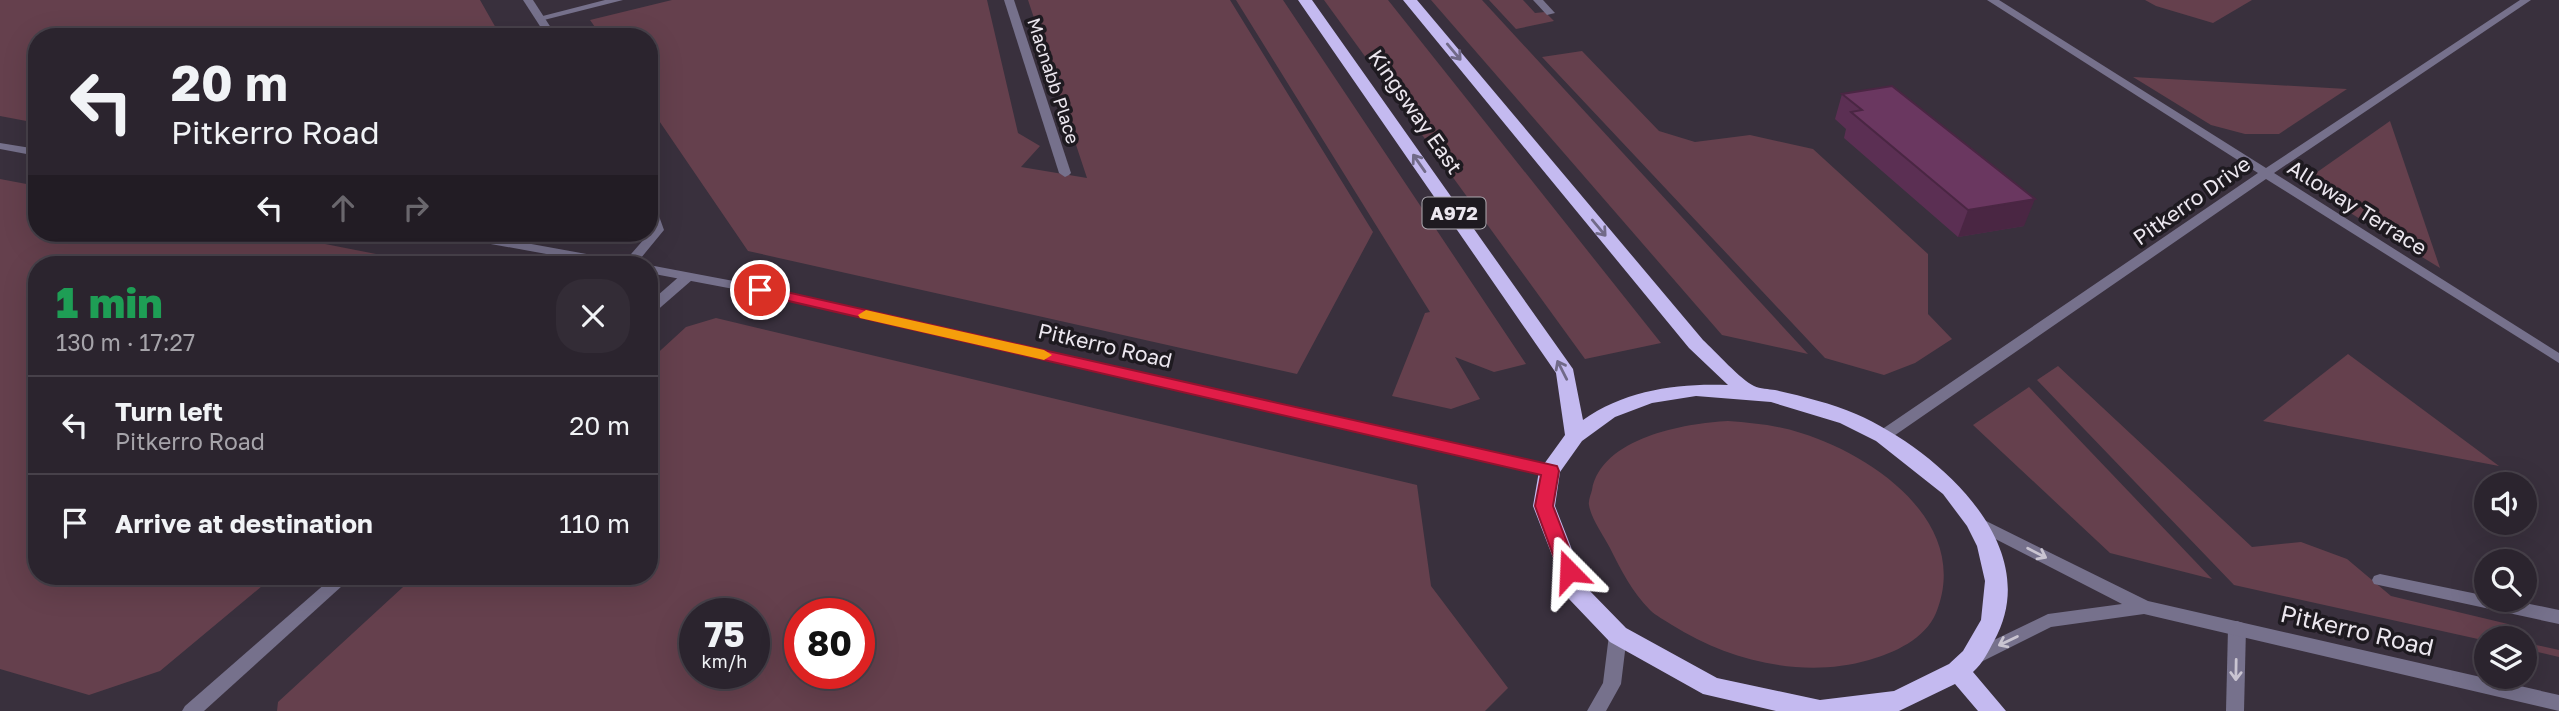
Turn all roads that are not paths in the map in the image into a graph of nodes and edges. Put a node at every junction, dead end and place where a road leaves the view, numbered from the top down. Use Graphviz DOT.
graph roads {
  1 [pos="528,0"];
  2 [pos="618,0"];
  3 [pos="1009,0"];
  4 [pos="1305,0"];
  5 [pos="1410,0"];
  6 [pos="1538,0"];
  7 [pos="1992,0"];
  8 [pos="2526,0"];
  9 [pos="1550,13"];
  10 [pos="540,18"];
  11 [pos="546,28"];
  12 [pos="0,146"];
  13 [pos="28,151"];
  14 [pos="1065,173"];
  15 [pos="2266,173"];
  16 [pos="501,242"];
  17 [pos="647,242"];
  18 [pos="578,256"];
  19 [pos="636,256"];
  20 [pos="658,271"];
  21 [pos="687,276"];
  22 [pos="658,302"];
  23 [pos="2559,359"];
  24 [pos="1748,392"];
  25 [pos="1575,436"];
  26 [pos="1884,436"];
  27 [pos="1550,471"];
  28 [pos="1976,522"];
  29 [pos="2380,580"];
  30 [pos="335,585"];
  31 [pos="2144,607"];
  32 [pos="2559,617"];
  33 [pos="2237,628"];
  34 [pos="1618,635"];
  35 [pos="1965,665"];
  36 [pos="2559,703"];
  37 [pos="1820,710"];
  38 [pos="191,711"];
  39 [pos="1596,711"];
  40 [pos="1993,711"];
  41 [pos="2235,711"];
  1 -- 10 [label="street"];
  2 -- 10 [label="street"];
  3 -- 14 [label="street, Macnabb Place"];
  25 -- 4 [label="highway, Kingsway East / A972, one-way"];
  5 -- 24 [label="highway, one-way"];
  6 -- 9 [label="street"];
  7 -- 15 [label="street, Alloway Terrace"];
  8 -- 15 [label="street, Pitkerro Drive"];
  10 -- 11 [label="street"];
  12 -- 13 [label="street"];
  15 -- 23 [label="street, Alloway Terrace"];
  15 -- 26 [label="street, Pitkerro Drive"];
  16 -- 18 [label="street"];
  17 -- 19 [label="street"];
  20 -- 21 [label="street, Pitkerro Road"];
  21 -- 22 [label="street"];
  21 -- 27 [label="street, Pitkerro Road"];
  24 -- 25 [label="highway"];
  24 -- 26 [label="highway"];
  25 -- 27 [label="highway"];
  26 -- 28 [label="highway"];
  27 -- 34 [label="highway"];
  28 -- 31 [label="street, Pitkerro Road, one-way"];
  28 -- 35 [label="highway"];
  29 -- 32 [label="street"];
  30 -- 38 [label="street"];
  31 -- 33 [label="street, Pitkerro Road"];
  31 -- 35 [label="street, Pitkerro Road, one-way"];
  33 -- 36 [label="street, Pitkerro Road"];
  33 -- 41 [label="street, one-way"];
  34 -- 37 [label="highway"];
  34 -- 39 [label="street"];
  35 -- 37 [label="highway"];
  35 -- 40 [label="highway"];
}
